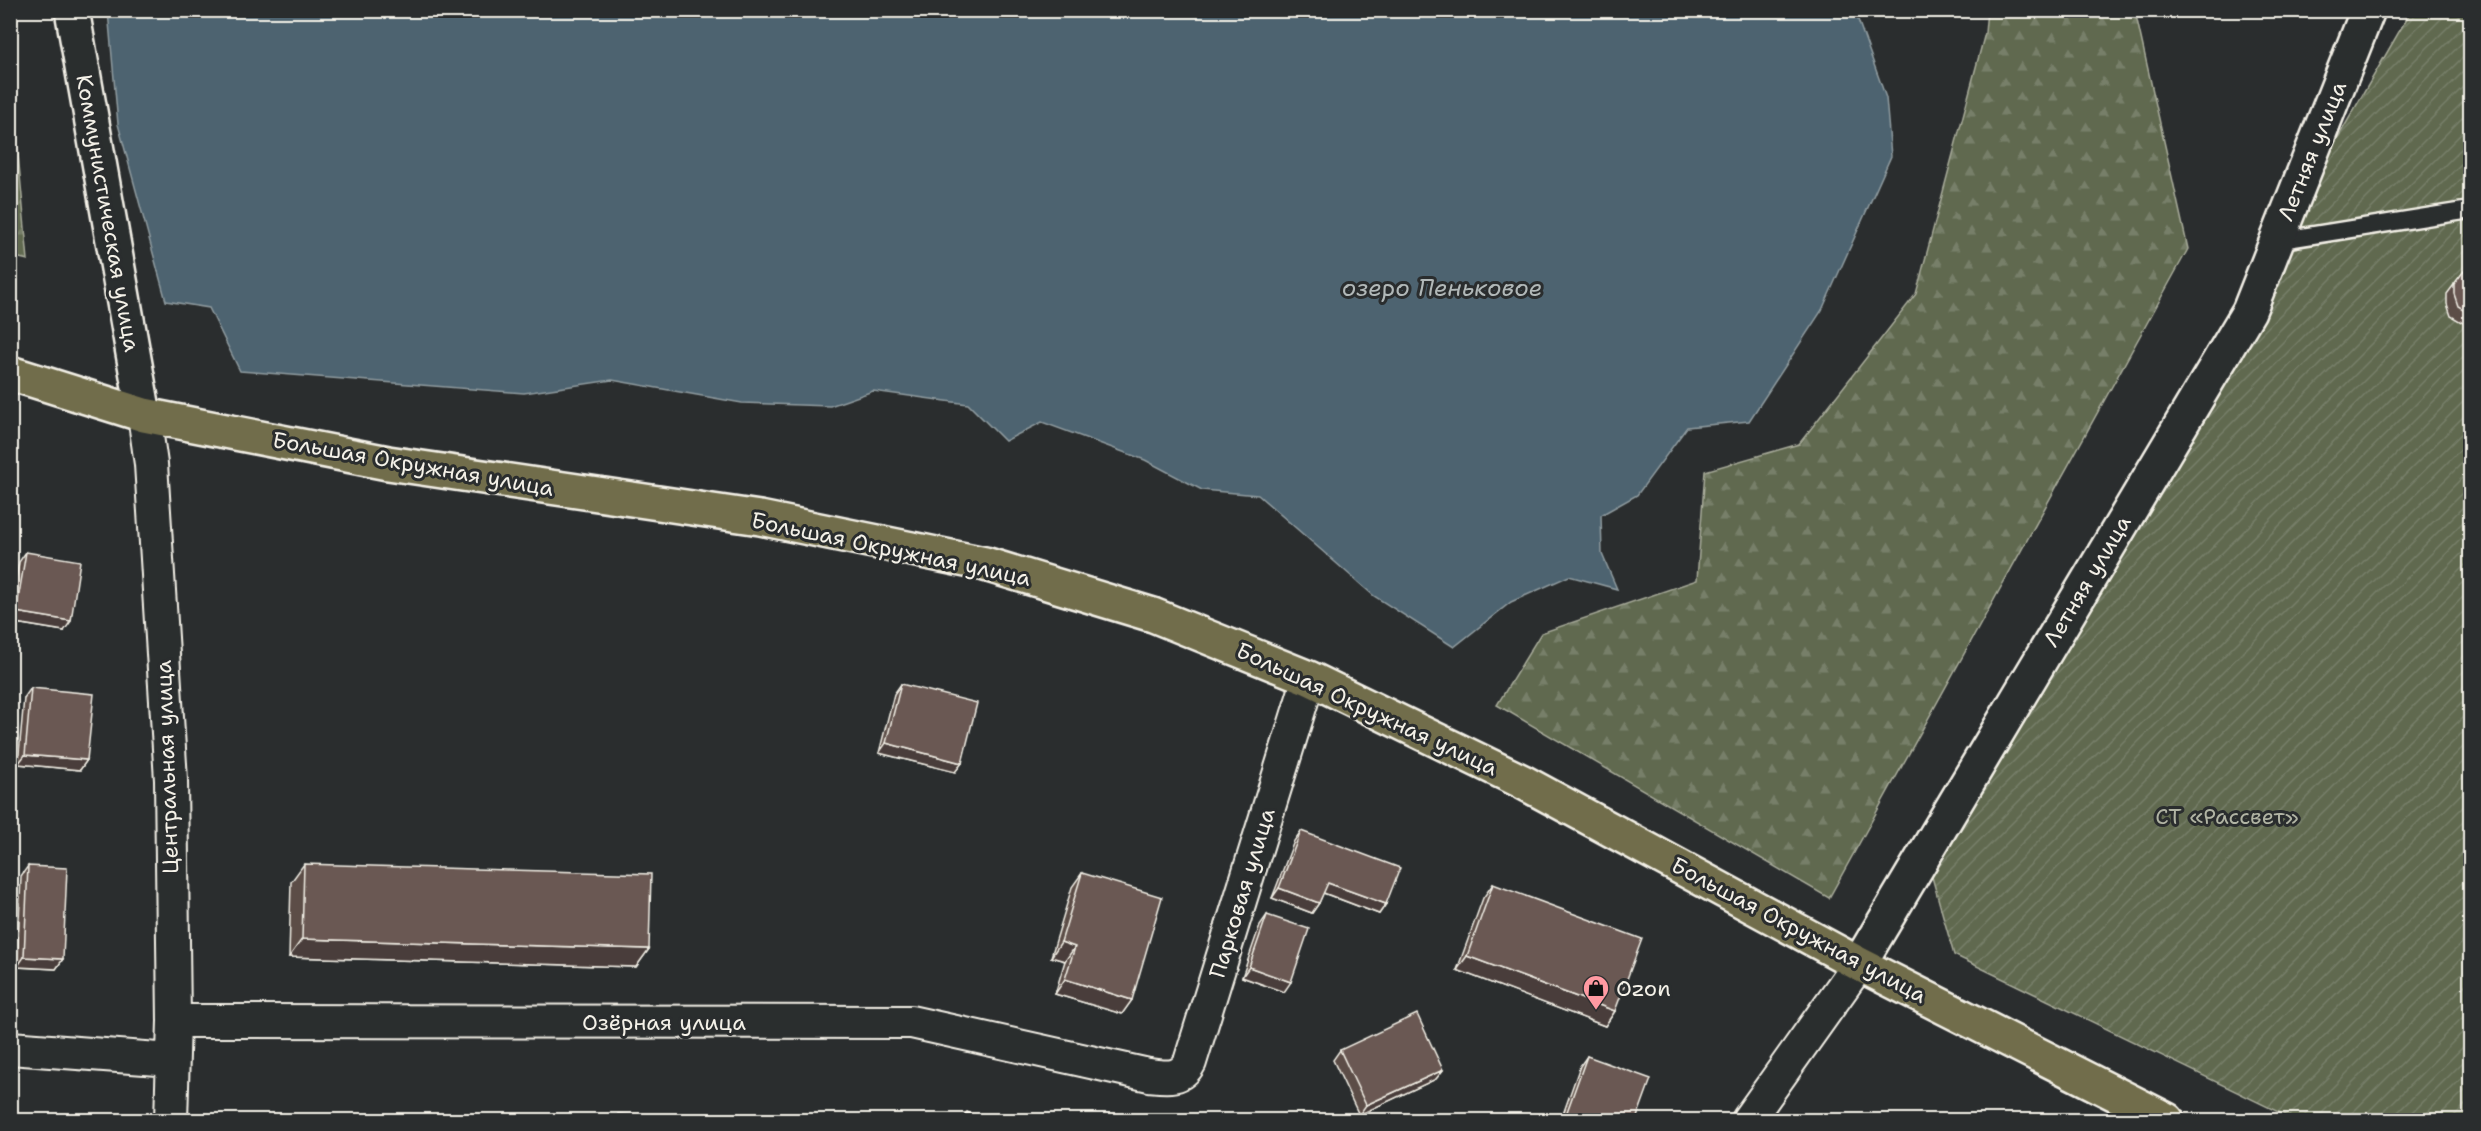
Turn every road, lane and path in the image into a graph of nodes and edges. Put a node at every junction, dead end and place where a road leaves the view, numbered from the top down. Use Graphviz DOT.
graph roads {
  1 [pos="72,10"];
  2 [pos="2368,10"];
  3 [pos="2470,210"];
  4 [pos="2276,241"];
  5 [pos="10,373"];
  6 [pos="144,415"];
  7 [pos="1308,678"];
  8 [pos="1858,964"];
  9 [pos="174,1021"];
  10 [pos="10,1048"];
  11 [pos="172,1060"];
  12 [pos="1149,1075"];
  13 [pos="171,1120"];
  14 [pos="1748,1120"];
  15 [pos="2167,1120"];
  1 -- 6 [label="street, Коммунистическая улица"];
  2 -- 4 [label="street, Летняя улица"];
  3 -- 4 [label="lane"];
  4 -- 8 [label="street, Летняя улица"];
  5 -- 6 [label="main road, Большая Окружная улица"];
  6 -- 7 [label="main road, Большая Окружная улица"];
  6 -- 9 [label="street, Центральная улица"];
  7 -- 8 [label="main road, Большая Окружная улица"];
  7 -- 12 [label="street, Парковая улица"];
  8 -- 14 [label="street, Летняя улица"];
  8 -- 15 [label="main road, Большая Окружная улица"];
  9 -- 11 [label="street, Центральная улица"];
  9 -- 12 [label="street, Озёрная улица"];
  10 -- 11 [label="street"];
  11 -- 13 [label="street, Центральная улица"];
}
